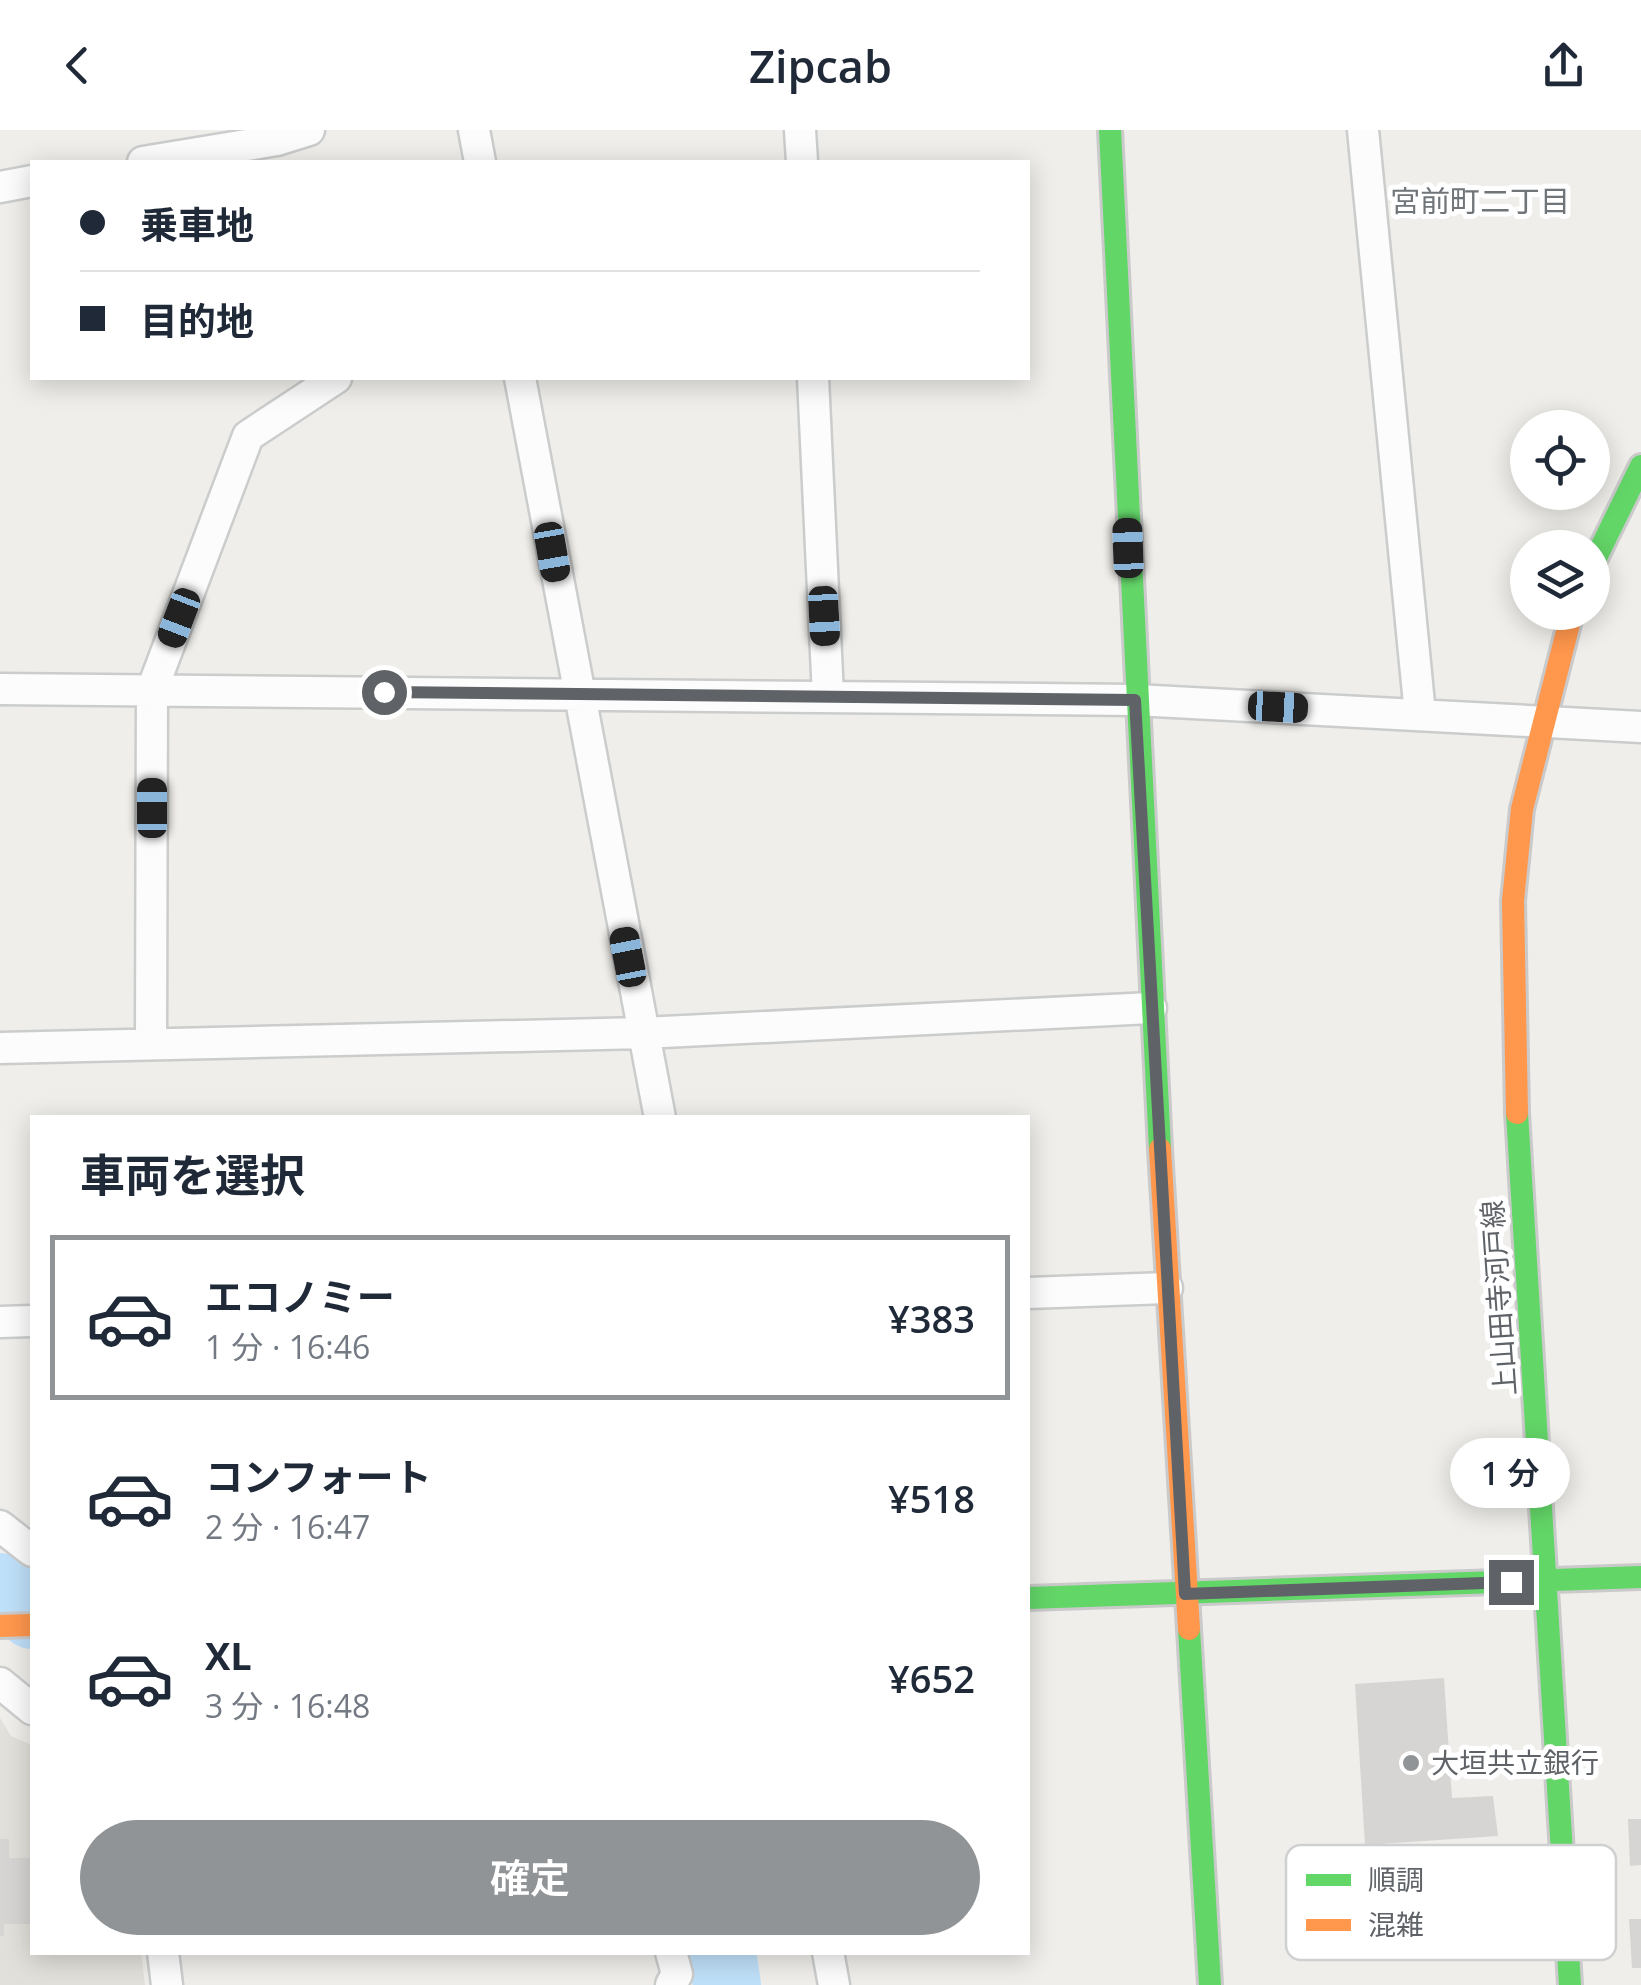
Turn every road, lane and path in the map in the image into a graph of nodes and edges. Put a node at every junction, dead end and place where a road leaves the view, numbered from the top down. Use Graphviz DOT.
graph roads {
  1 [pos="309,130"];
  2 [pos="474,130"];
  3 [pos="800,130"];
  4 [pos="1110,130"];
  5 [pos="1363,130"];
  6 [pos="155,160"];
  7 [pos="480,160"];
  8 [pos="802,160"];
  9 [pos="30,182"];
  10 [pos="0,187"];
  11 [pos="333,380"];
  12 [pos="520,380"];
  13 [pos="812,380"];
  14 [pos="1641,466"];
  15 [pos="1610,530"];
  16 [pos="1567,630"];
  17 [pos="0,689"];
  18 [pos="152,690"];
  19 [pos="579,693"];
  20 [pos="828,696"];
  21 [pos="1135,700"];
  22 [pos="1420,714"];
  23 [pos="1544,722"];
  24 [pos="1641,727"];
  25 [pos="1151,1008"];
  26 [pos="643,1033"];
  27 [pos="151,1044"];
  28 [pos="0,1048"];
  29 [pos="659,1115"];
  30 [pos="1167,1288"];
  31 [pos="1030,1292"];
  32 [pos="30,1321"];
  33 [pos="0,1322"];
  34 [pos="0,1526"];
  35 [pos="30,1549"];
  36 [pos="1641,1577"];
  37 [pos="1548,1581"];
  38 [pos="1185,1594"];
  39 [pos="1030,1598"];
  40 [pos="30,1625"];
  41 [pos="0,1626"];
  42 [pos="0,1683"];
  43 [pos="30,1708"];
  44 [pos="1562,1845"];
  45 [pos="164,1955"];
  46 [pos="672,1955"];
  47 [pos="829,1955"];
  48 [pos="1569,1960"];
  49 [pos="167,1985"];
  50 [pos="671,1985"];
  51 [pos="834,1985"];
  52 [pos="1210,1985"];
  53 [pos="1570,1985"];
  1 -- 6 [label="street"];
  2 -- 7 [label="street"];
  3 -- 8 [label="street"];
  4 -- 21 [label="street"];
  5 -- 22 [label="street"];
  9 -- 10 [label="street"];
  11 -- 18 [label="street"];
  12 -- 19 [label="street"];
  13 -- 20 [label="street"];
  14 -- 15 [label="street"];
  16 -- 23 [label="street, 上山田寺河戸線"];
  17 -- 18 [label="street"];
  18 -- 19 [label="street"];
  18 -- 27 [label="street"];
  19 -- 20 [label="street"];
  19 -- 26 [label="street"];
  20 -- 21 [label="street"];
  21 -- 22 [label="street"];
  21 -- 25 [label="street"];
  22 -- 23 [label="street"];
  23 -- 24 [label="street"];
  23 -- 37 [label="street, 上山田寺河戸線"];
  25 -- 26 [label="street"];
  25 -- 30 [label="street"];
  26 -- 27 [label="street"];
  26 -- 29 [label="street"];
  27 -- 28 [label="street"];
  30 -- 31 [label="street"];
  30 -- 38 [label="street"];
  32 -- 33 [label="street"];
  34 -- 35 [label="street"];
  36 -- 37 [label="street"];
  37 -- 38 [label="street"];
  37 -- 44 [label="street, 上山田寺河戸線"];
  38 -- 39 [label="street"];
  38 -- 52 [label="street"];
  40 -- 41 [label="street"];
  42 -- 43 [label="street"];
  45 -- 49 [label="street"];
  46 -- 50 [label="street"];
  47 -- 51 [label="street"];
  48 -- 53 [label="street, 上山田寺河戸線"];
}
